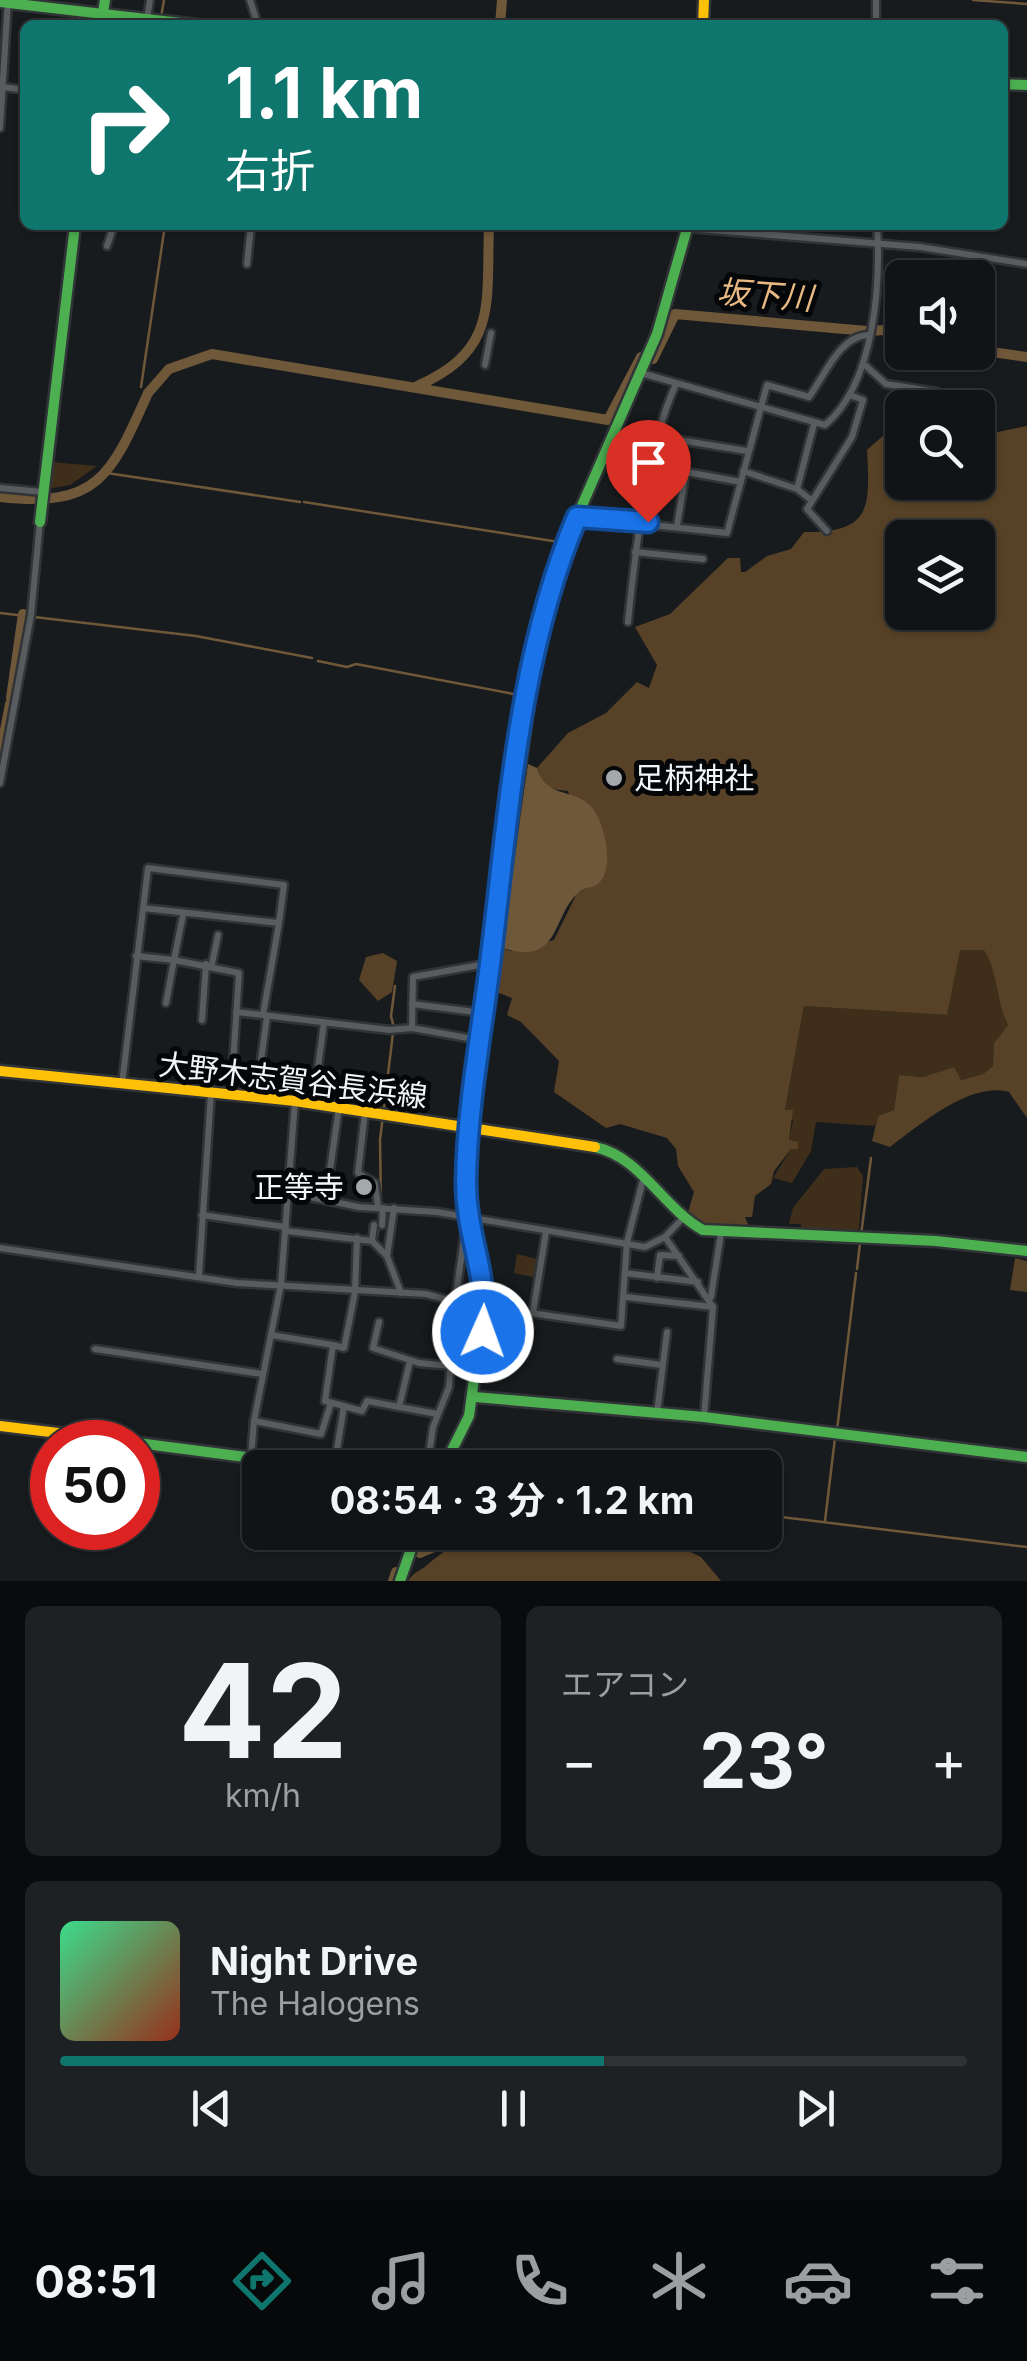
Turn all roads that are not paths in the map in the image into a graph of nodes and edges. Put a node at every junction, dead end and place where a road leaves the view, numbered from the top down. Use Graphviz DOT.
graph roads {
  1 [pos="150,0"];
  2 [pos="5,1"];
  3 [pos="104,6"];
  4 [pos="153,20"];
  5 [pos="3,87"];
  6 [pos="20,89"];
  7 [pos="0,128"];
  8 [pos="74,230"];
  9 [pos="112,230"];
  10 [pos="251,230"];
  11 [pos="686,230"];
  12 [pos="730,230"];
  13 [pos="878,230"];
  14 [pos="879,244"];
  15 [pos="107,246"];
  16 [pos="248,264"];
  17 [pos="1027,264"];
  18 [pos="869,331"];
  19 [pos="491,334"];
  20 [pos="485,365"];
  21 [pos="866,366"];
  22 [pos="642,373"];
  23 [pos="676,384"];
  24 [pos="924,390"];
  25 [pos="850,395"];
  26 [pos="760,406"];
  27 [pos="814,424"];
  28 [pos="660,437"];
  29 [pos="747,451"];
  30 [pos="654,466"];
  31 [pos="686,471"];
  32 [pos="743,471"];
  33 [pos="740,482"];
  34 [pos="0,488"];
  35 [pos="797,488"];
  36 [pos="43,498"];
  37 [pos="812,500"];
  38 [pos="577,517"];
  39 [pos="40,522"];
  40 [pos="644,522"];
  41 [pos="677,526"];
  42 [pos="826,531"];
  43 [pos="635,552"];
  44 [pos="703,559"];
  45 [pos="628,622"];
  46 [pos="0,783"];
  47 [pos="143,908"];
  48 [pos="183,914"];
  49 [pos="279,923"];
  50 [pos="218,935"];
  51 [pos="136,956"];
  52 [pos="174,960"];
  53 [pos="490,963"];
  54 [pos="209,964"];
  55 [pos="166,1003"];
  56 [pos="412,1004"];
  57 [pos="236,1012"];
  58 [pos="483,1013"];
  59 [pos="265,1016"];
  60 [pos="202,1020"];
  61 [pos="324,1023"];
  62 [pos="412,1028"];
  63 [pos="479,1040"];
  64 [pos="0,1071"];
  65 [pos="122,1084"];
  66 [pos="211,1092"];
  67 [pos="231,1094"];
  68 [pos="256,1096"];
  69 [pos="295,1101"];
  70 [pos="314,1104"];
  71 [pos="339,1108"];
  72 [pos="365,1112"];
  73 [pos="469,1130"];
  74 [pos="643,1180"];
  75 [pos="290,1193"];
  76 [pos="326,1198"];
  77 [pos="380,1208"];
  78 [pos="394,1208"];
  79 [pos="202,1216"];
  80 [pos="467,1217"];
  81 [pos="682,1220"];
  82 [pos="286,1229"];
  83 [pos="546,1232"];
  84 [pos="721,1233"];
  85 [pos="665,1237"];
  86 [pos="358,1238"];
  87 [pos="372,1241"];
  88 [pos="627,1242"];
  89 [pos="470,1245"];
  90 [pos="0,1248"];
  91 [pos="1027,1252"];
  92 [pos="388,1254"];
  93 [pos="679,1256"];
  94 [pos="625,1273"];
  95 [pos="200,1276"];
  96 [pos="657,1278"];
  97 [pos="698,1282"];
  98 [pos="281,1284"];
  99 [pos="402,1293"];
  100 [pos="355,1294"];
  101 [pos="626,1297"];
  102 [pos="711,1298"];
  103 [pos="455,1302"];
  104 [pos="486,1305"];
  105 [pos="714,1308"];
  106 [pos="533,1312"];
  107 [pos="378,1322"];
  108 [pos="666,1332"];
  109 [pos="273,1335"];
  110 [pos="334,1346"];
  111 [pos="95,1349"];
  112 [pos="617,1359"];
  113 [pos="410,1360"];
  114 [pos="662,1364"];
  115 [pos="451,1366"];
  116 [pos="262,1374"];
  117 [pos="474,1397"];
  118 [pos="331,1403"];
  119 [pos="344,1406"];
  120 [pos="399,1407"];
  121 [pos="656,1413"];
  122 [pos="437,1414"];
  123 [pos="704,1418"];
  124 [pos="254,1421"];
  125 [pos="0,1426"];
  126 [pos="30,1430"];
  127 [pos="160,1446"];
  128 [pos="250,1450"];
  129 [pos="335,1450"];
  130 [pos="430,1450"];
  131 [pos="450,1450"];
  132 [pos="242,1456"];
  133 [pos="1027,1457"];
  134 [pos="411,1550"];
  135 [pos="400,1581"];
  1 -- 4 [label="street"];
  2 -- 3 [label="main road"];
  2 -- 5 [label="street"];
  3 -- 4 [label="main road"];
  5 -- 6 [label="street"];
  5 -- 7 [label="street"];
  8 -- 36 [label="main road"];
  9 -- 15 [label="street"];
  10 -- 16 [label="street"];
  11 -- 22 [label="main road"];
  12 -- 14 [label="street"];
  13 -- 14 [label="street"];
  14 -- 17 [label="street"];
  14 -- 18 [label="street"];
  18 -- 21 [label="street"];
  18 -- 26 [label="street"];
  19 -- 20 [label="street"];
  21 -- 24 [label="street"];
  21 -- 25 [label="street"];
  22 -- 23 [label="street"];
  22 -- 38 [label="main road"];
  23 -- 26 [label="street"];
  23 -- 28 [label="street"];
  25 -- 27 [label="street"];
  25 -- 37 [label="street"];
  26 -- 27 [label="street"];
  26 -- 29 [label="street"];
  27 -- 35 [label="street"];
  28 -- 29 [label="street"];
  28 -- 30 [label="street"];
  29 -- 32 [label="street"];
  30 -- 31 [label="street"];
  30 -- 40 [label="street"];
  31 -- 33 [label="street"];
  31 -- 41 [label="street"];
  32 -- 33 [label="street"];
  32 -- 35 [label="street"];
  33 -- 41 [label="street"];
  34 -- 36 [label="street"];
  35 -- 37 [label="street"];
  36 -- 39 [label="main road"];
  37 -- 42 [label="street"];
  38 -- 40 [label="street"];
  38 -- 53 [label="main road"];
  39 -- 46 [label="street"];
  40 -- 41 [label="street"];
  40 -- 43 [label="street"];
  43 -- 44 [label="street"];
  43 -- 45 [label="street"];
  47 -- 48 [label="street"];
  47 -- 49 [label="street"];
  47 -- 51 [label="street"];
  48 -- 49 [label="street"];
  48 -- 52 [label="street"];
  49 -- 59 [label="street"];
  50 -- 54 [label="street"];
  51 -- 52 [label="street"];
  51 -- 65 [label="street"];
  52 -- 54 [label="street"];
  52 -- 55 [label="street"];
  53 -- 56 [label="street"];
  53 -- 58 [label="main road"];
  54 -- 57 [label="street"];
  54 -- 60 [label="street"];
  56 -- 58 [label="street"];
  56 -- 62 [label="street"];
  57 -- 59 [label="street"];
  57 -- 67 [label="street"];
  58 -- 63 [label="main road"];
  59 -- 61 [label="street"];
  59 -- 68 [label="street"];
  61 -- 62 [label="street"];
  61 -- 70 [label="street"];
  62 -- 63 [label="street"];
  63 -- 73 [label="main road"];
  64 -- 65 [label="main road, 大野木志賀谷長浜線"];
  65 -- 66 [label="main road, 大野木志賀谷長浜線"];
  66 -- 67 [label="main road, 大野木志賀谷長浜線"];
  66 -- 79 [label="street"];
  67 -- 68 [label="main road, 大野木志賀谷長浜線"];
  68 -- 69 [label="main road, 大野木志賀谷長浜線"];
  69 -- 70 [label="main road, 大野木志賀谷長浜線"];
  69 -- 75 [label="street"];
  70 -- 71 [label="main road, 大野木志賀谷長浜線"];
  71 -- 72 [label="main road, 大野木志賀谷長浜線"];
  71 -- 76 [label="street"];
  72 -- 73 [label="main road, 大野木志賀谷長浜線"];
  72 -- 77 [label="street"];
  73 -- 74 [label="main road, 大野木志賀谷長浜線"];
  73 -- 80 [label="main road"];
  74 -- 81 [label="main road, 大野木志賀谷長浜線"];
  74 -- 88 [label="street"];
  75 -- 76 [label="street"];
  75 -- 82 [label="street"];
  76 -- 77 [label="street"];
  77 -- 78 [label="street"];
  77 -- 87 [label="street"];
  78 -- 80 [label="street"];
  78 -- 92 [label="street"];
  79 -- 82 [label="street"];
  79 -- 95 [label="street"];
  80 -- 83 [label="street"];
  80 -- 89 [label="main road"];
  81 -- 84 [label="main road, 大野木志賀谷長浜線"];
  81 -- 85 [label="street"];
  82 -- 86 [label="street"];
  82 -- 98 [label="street"];
  83 -- 88 [label="street"];
  83 -- 106 [label="street"];
  84 -- 91 [label="main road, 大野木志賀谷長浜線"];
  84 -- 102 [label="street"];
  85 -- 88 [label="street"];
  85 -- 93 [label="street"];
  86 -- 87 [label="street"];
  86 -- 100 [label="street"];
  87 -- 92 [label="street"];
  88 -- 94 [label="street"];
  89 -- 103 [label="street"];
  89 -- 104 [label="main road"];
  90 -- 95 [label="street"];
  92 -- 99 [label="street"];
  93 -- 96 [label="street"];
  93 -- 97 [label="street"];
  94 -- 96 [label="street"];
  94 -- 101 [label="street"];
  95 -- 98 [label="street"];
  96 -- 97 [label="street"];
  97 -- 102 [label="street"];
  98 -- 100 [label="street"];
  98 -- 109 [label="street"];
  99 -- 100 [label="street"];
  99 -- 103 [label="street"];
  100 -- 110 [label="street"];
  101 -- 105 [label="street"];
  101 -- 106 [label="street"];
  102 -- 105 [label="street"];
  103 -- 104 [label="street"];
  103 -- 115 [label="street"];
  104 -- 106 [label="street"];
  104 -- 117 [label="main road"];
  105 -- 123 [label="street"];
  107 -- 113 [label="street"];
  108 -- 114 [label="street"];
  109 -- 110 [label="street"];
  109 -- 116 [label="street"];
  110 -- 118 [label="street"];
  111 -- 116 [label="street"];
  112 -- 114 [label="street"];
  113 -- 115 [label="street"];
  113 -- 120 [label="street"];
  114 -- 121 [label="street"];
  115 -- 122 [label="street"];
  116 -- 124 [label="street"];
  117 -- 121 [label="main road"];
  117 -- 131 [label="main road"];
  118 -- 119 [label="street"];
  118 -- 124 [label="street"];
  119 -- 120 [label="street"];
  119 -- 129 [label="street"];
  120 -- 122 [label="street"];
  121 -- 123 [label="main road"];
  122 -- 130 [label="street"];
  123 -- 133 [label="main road"];
  124 -- 128 [label="street"];
  125 -- 126 [label="main road"];
  127 -- 132 [label="main road"];
  134 -- 135 [label="main road"];
}
